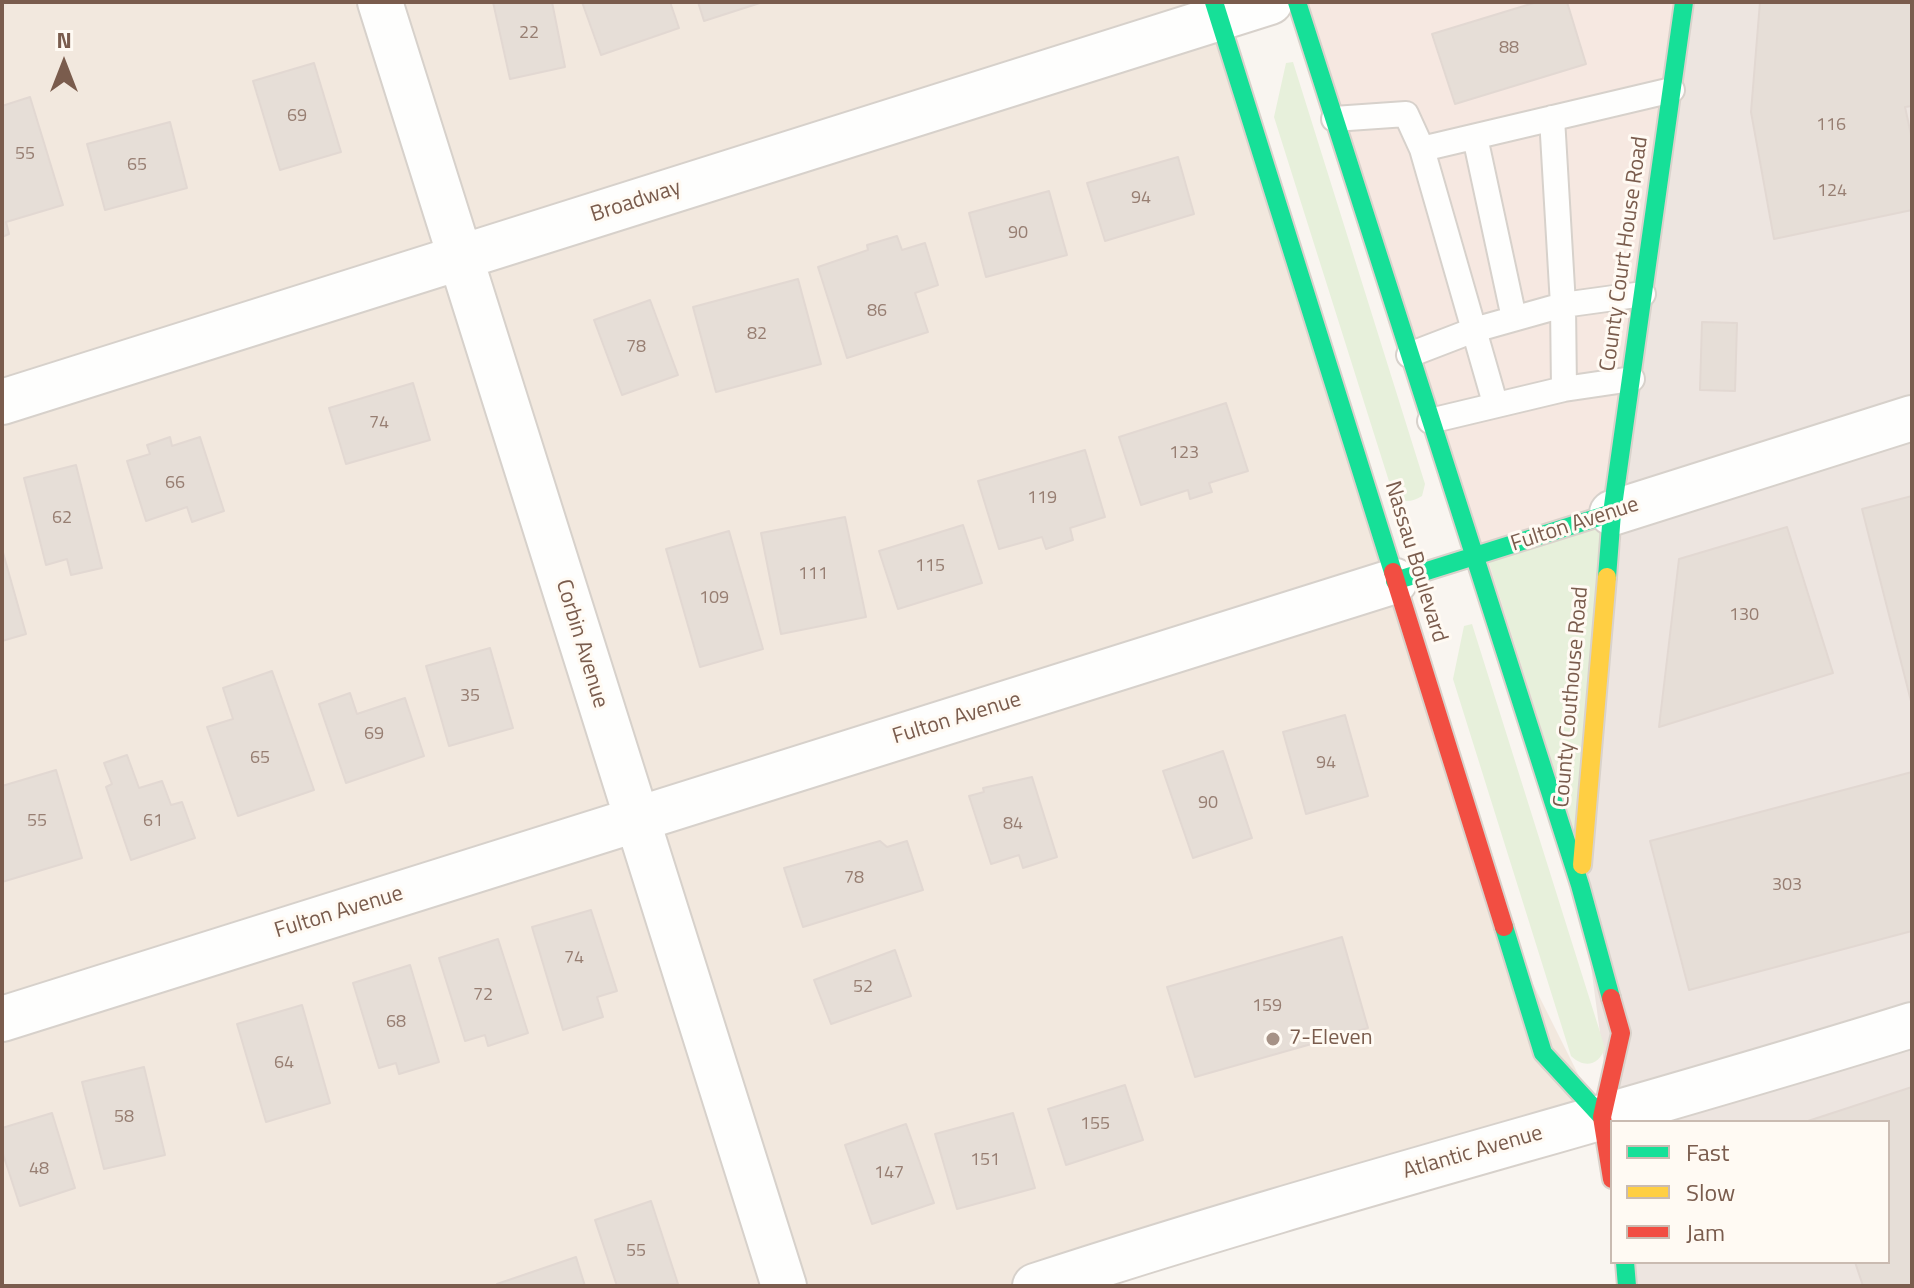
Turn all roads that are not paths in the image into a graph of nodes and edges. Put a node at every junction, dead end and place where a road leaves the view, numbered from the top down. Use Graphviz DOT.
graph roads {
  1 [pos="380,2"];
  2 [pos="1270,2"];
  3 [pos="1297,2"];
  4 [pos="1684,2"];
  5 [pos="1217,10"];
  6 [pos="1672,90"];
  7 [pos="1552,118"];
  8 [pos="1334,119"];
  9 [pos="1475,137"];
  10 [pos="1422,149"];
  11 [pos="461,257"];
  12 [pos="1643,294"];
  13 [pos="1563,305"];
  14 [pos="1514,318"];
  15 [pos="1474,330"];
  16 [pos="1409,355"];
  17 [pos="1632,379"];
  18 [pos="1564,389"];
  19 [pos="2,402"];
  20 [pos="1495,403"];
  21 [pos="1912,418"];
  22 [pos="1430,421"];
  23 [pos="1612,513"];
  24 [pos="1473,557"];
  25 [pos="1395,581"];
  26 [pos="636,820"];
  27 [pos="1580,885"];
  28 [pos="2,1019"];
  29 [pos="1912,1025"];
  30 [pos="1602,1117"];
  31 [pos="1610,1167"];
  32 [pos="1625,1264"];
  33 [pos="1078,1279"];
  34 [pos="784,1286"];
  35 [pos="1035,1286"];
  36 [pos="1627,1286"];
  1 -- 11 [label="street, Corbin Avenue"];
  2 -- 5 [label="street, Broadway"];
  3 -- 8 [label="main road"];
  4 -- 6 [label="main road, County Court House Road"];
  5 -- 11 [label="street, Broadway"];
  5 -- 25 [label="main road, Nassau Boulevard"];
  6 -- 7 [label="lane"];
  6 -- 12 [label="main road, County Court House Road"];
  7 -- 9 [label="lane"];
  7 -- 13 [label="lane"];
  8 -- 10 [label="lane"];
  8 -- 16 [label="main road"];
  9 -- 10 [label="lane"];
  9 -- 14 [label="lane"];
  10 -- 15 [label="lane"];
  11 -- 19 [label="street, Broadway"];
  11 -- 26 [label="street, Corbin Avenue"];
  12 -- 13 [label="lane"];
  12 -- 17 [label="main road, County Court House Road"];
  13 -- 14 [label="lane"];
  13 -- 18 [label="lane"];
  14 -- 15 [label="lane"];
  15 -- 16 [label="lane"];
  15 -- 20 [label="lane"];
  16 -- 22 [label="main road"];
  17 -- 18 [label="lane"];
  17 -- 23 [label="main road, County Court House Road"];
  18 -- 20 [label="lane"];
  20 -- 22 [label="lane"];
  21 -- 23 [label="street, Fulton Avenue"];
  22 -- 24 [label="main road"];
  23 -- 24 [label="main road, Fulton Avenue"];
  23 -- 27 [label="main road, County Couthouse Road"];
  24 -- 25 [label="main road, Fulton Avenue"];
  24 -- 27 [label="main road"];
  25 -- 26 [label="street, Fulton Avenue"];
  25 -- 30 [label="main road, Nassau Boulevard"];
  26 -- 28 [label="street, Fulton Avenue"];
  26 -- 34 [label="street, Corbin Avenue"];
  27 -- 30 [label="main road"];
  29 -- 30 [label="street, Atlantic Avenue"];
  30 -- 31 [label="main road"];
  30 -- 33 [label="street, Atlantic Avenue"];
  32 -- 36 [label="main road"];
  33 -- 35 [label="street, Atlantic Avenue"];
}
